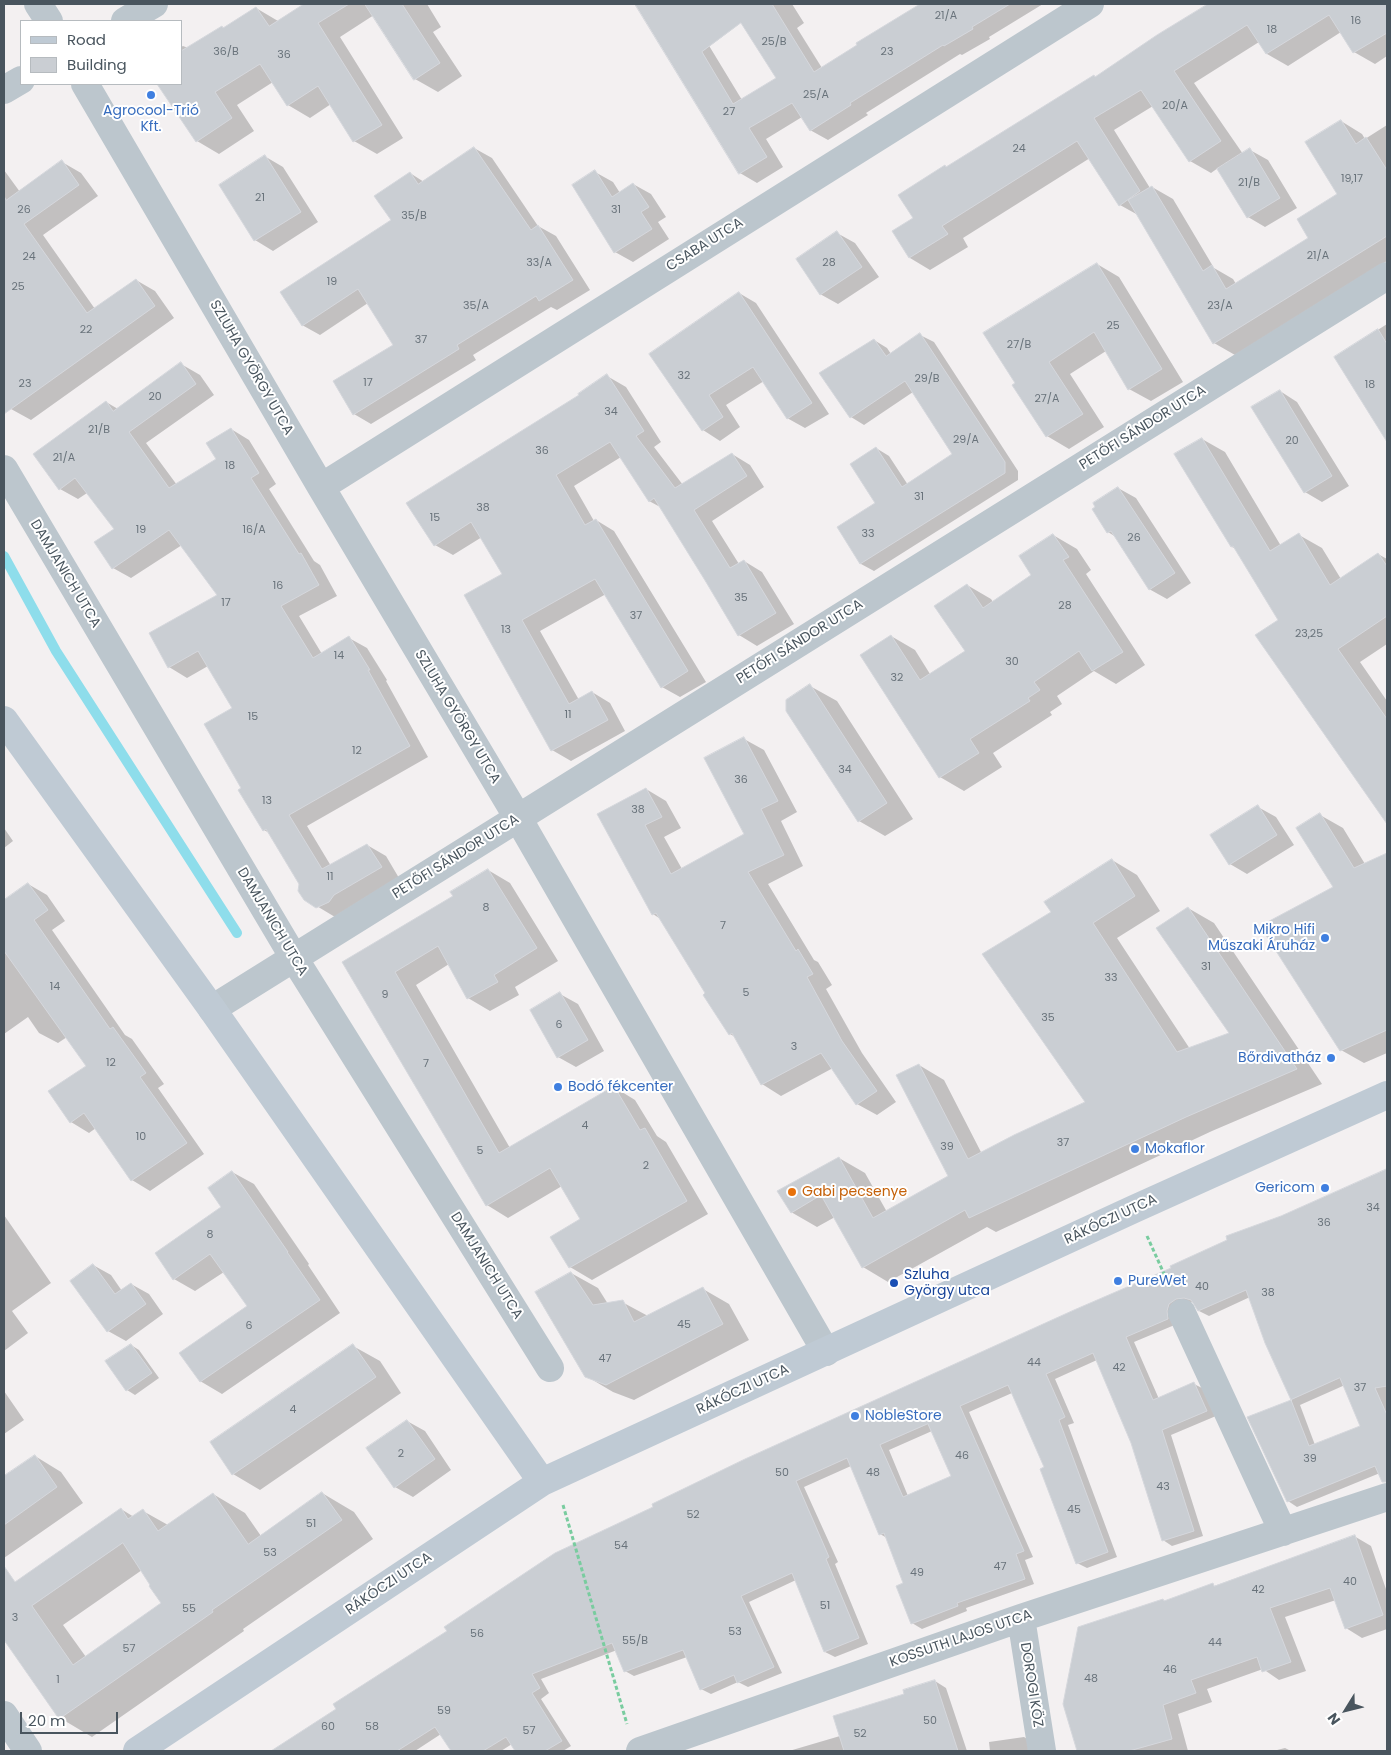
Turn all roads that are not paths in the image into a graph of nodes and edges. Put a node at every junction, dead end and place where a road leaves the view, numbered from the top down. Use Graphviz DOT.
graph roads {
  1 [pos="38,4"];
  2 [pos="154,4"];
  3 [pos="1090,4"];
  4 [pos="48,20"];
  5 [pos="127,20"];
  6 [pos="20,81"];
  7 [pos="86,85"];
  8 [pos="4,90"];
  9 [pos="1387,276"];
  10 [pos="4,469"];
  11 [pos="321,487"];
  12 [pos="4,720"];
  13 [pos="518,818"];
  14 [pos="294,958"];
  15 [pos="212,1008"];
  16 [pos="1387,1096"];
  17 [pos="1182,1313"];
  18 [pos="826,1352"];
  19 [pos="550,1368"];
  20 [pos="548,1479"];
  21 [pos="1387,1497"];
  22 [pos="1283,1532"];
  23 [pos="1021,1618"];
  24 [pos="4,1715"];
  25 [pos="635,1742"];
  26 [pos="28,1751"];
  27 [pos="137,1751"];
  28 [pos="1042,1751"];
  1 -- 4 [label="street"];
  2 -- 5 [label="street"];
  3 -- 11 [label="street, CSABA UTCA"];
  6 -- 8 [label="street"];
  7 -- 11 [label="street, SZLUHA GYÖRGY UTCA"];
  9 -- 13 [label="street, PETŐFI SÁNDOR UTCA"];
  10 -- 14 [label="street, DAMJANICH UTCA"];
  11 -- 13 [label="street, SZLUHA GYÖRGY UTCA"];
  12 -- 15 [label="street"];
  13 -- 14 [label="street, PETŐFI SÁNDOR UTCA"];
  13 -- 18 [label="street, SZLUHA GYÖRGY UTCA"];
  14 -- 15 [label="street, PETŐFI SÁNDOR UTCA"];
  14 -- 19 [label="street, DAMJANICH UTCA"];
  15 -- 20 [label="street"];
  16 -- 18 [label="street, RÁKÓCZI UTCA"];
  17 -- 22 [label="street"];
  18 -- 20 [label="street, RÁKÓCZI UTCA"];
  20 -- 27 [label="street, RÁKÓCZI UTCA"];
  21 -- 22 [label="street, KOSSUTH LAJOS UTCA"];
  22 -- 23 [label="street, KOSSUTH LAJOS UTCA"];
  23 -- 25 [label="street, KOSSUTH LAJOS UTCA"];
  23 -- 28 [label="street, DOROGI KÖZ"];
  24 -- 26 [label="street"];
}
